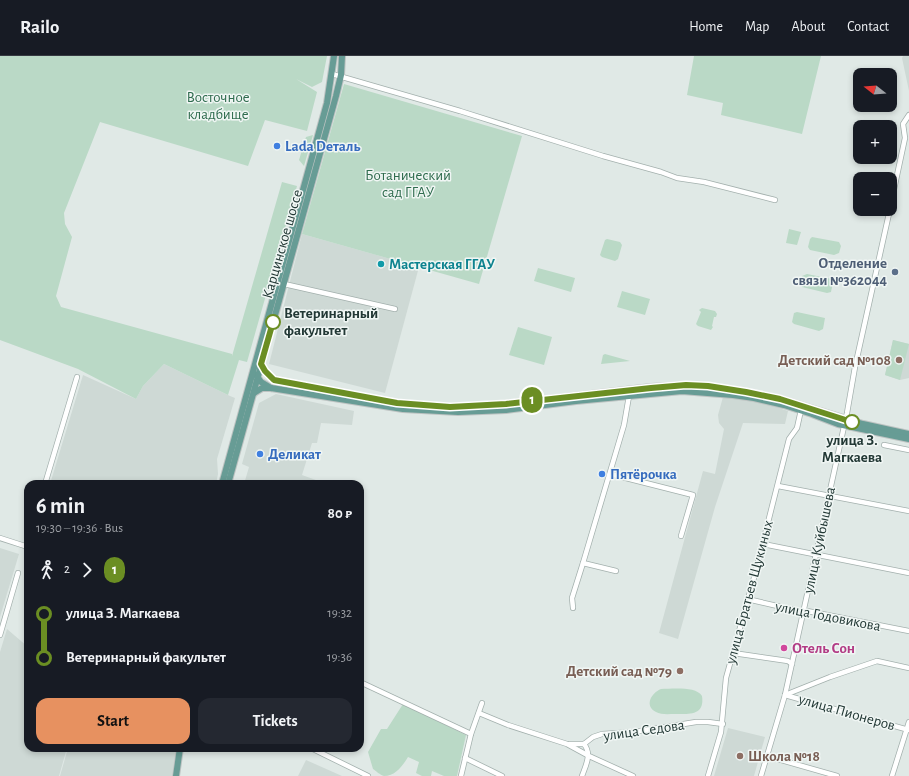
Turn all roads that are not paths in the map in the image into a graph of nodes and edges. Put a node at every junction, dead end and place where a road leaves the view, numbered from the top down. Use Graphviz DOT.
graph roads {
  1 [pos="334,56"];
  2 [pos="342,56"];
  3 [pos="332,74"];
  4 [pos="341,75"];
  5 [pos="909,115"];
  6 [pos="897,176"];
  7 [pos="775,200"];
  8 [pos="888,216"];
  9 [pos="284,284"];
  10 [pos="395,309"];
  11 [pos="261,364"];
  12 [pos="254,366"];
  13 [pos="77,377"];
  14 [pos="258,377"];
  15 [pos="274,380"];
  16 [pos="250,382"];
  17 [pos="271,388"];
  18 [pos="254,393"];
  19 [pos="629,396"];
  20 [pos="506,407"];
  21 [pos="801,410"];
  22 [pos="844,422"];
  23 [pos="909,434"];
  24 [pos="909,439"];
  25 [pos="884,445"];
  26 [pos="909,450"];
  27 [pos="610,474"];
  28 [pos="46,480"];
  29 [pos="223,480"];
  30 [pos="229,480"];
  31 [pos="778,486"];
  32 [pos="828,496"];
  33 [pos="909,511"];
  34 [pos="681,536"];
  35 [pos="0,538"];
  36 [pos="763,544"];
  37 [pos="24,546"];
  38 [pos="816,554"];
  39 [pos="583,563"];
  40 [pos="616,571"];
  41 [pos="18,573"];
  42 [pos="909,573"];
  43 [pos="748,599"];
  44 [pos="574,608"];
  45 [pos="803,610"];
  46 [pos="909,632"];
  47 [pos="0,635"];
  48 [pos="732,653"];
  49 [pos="792,664"];
  50 [pos="909,668"];
  51 [pos="364,684"];
  52 [pos="785,695"];
  53 [pos="482,703"];
  54 [pos="479,713"];
  55 [pos="909,722"];
  56 [pos="723,724"];
  57 [pos="908,730"];
  58 [pos="471,734"];
  59 [pos="567,744"];
  60 [pos="584,744"];
  61 [pos="179,752"];
  62 [pos="319,752"];
  63 [pos="588,756"];
  64 [pos="767,756"];
  65 [pos="465,758"];
  66 [pos="176,776"];
  67 [pos="368,776"];
  68 [pos="461,776"];
  69 [pos="502,776"];
  70 [pos="582,776"];
  71 [pos="633,776"];
  72 [pos="708,776"];
  73 [pos="761,776"];
  74 [pos="838,776"];
  75 [pos="892,776"];
  1 -- 3 [label="main road, Карцинское шоссе"];
  2 -- 4 [label="main road, Карцинское шоссе"];
  3 -- 4 [label="street"];
  3 -- 12 [label="main road, Карцинское шоссе"];
  4 -- 7 [label="street"];
  4 -- 9 [label="main road, Карцинское шоссе"];
  5 -- 6 [label="street, улица Куйбышева"];
  8 -- 22 [label="street, улица Куйбышева"];
  9 -- 10 [label="street"];
  9 -- 11 [label="main road, Карцинское шоссе"];
  11 -- 14 [label="main road, Карцинское шоссе"];
  11 -- 15 [label="main road"];
  12 -- 14 [label="main road"];
  12 -- 16 [label="main road, Карцинское шоссе"];
  13 -- 28 [label="street"];
  14 -- 15 [label="main road"];
  14 -- 16 [label="main road"];
  14 -- 17 [label="main road"];
  14 -- 18 [label="main road, Карцинское шоссе"];
  15 -- 20 [label="main road"];
  16 -- 29 [label="main road, Карцинское шоссе"];
  17 -- 18 [label="main road"];
  17 -- 20 [label="main road"];
  18 -- 30 [label="main road, Карцинское шоссе"];
  19 -- 20 [label="main road"];
  19 -- 21 [label="main road"];
  19 -- 27 [label="street"];
  20 -- 22 [label="main road"];
  21 -- 22 [label="main road"];
  21 -- 31 [label="street, улица Братьев Щукиных"];
  22 -- 23 [label="main road"];
  22 -- 24 [label="main road"];
  22 -- 32 [label="street, улица Куйбышева"];
  25 -- 26 [label="street"];
  27 -- 34 [label="street"];
  27 -- 39 [label="street"];
  31 -- 32 [label="street"];
  31 -- 36 [label="street, улица Братьев Щукиных"];
  32 -- 33 [label="street"];
  32 -- 38 [label="street, улица Куйбышева"];
  35 -- 37 [label="street"];
  36 -- 38 [label="street"];
  36 -- 43 [label="street, улица Братьев Щукиных"];
  38 -- 42 [label="street"];
  38 -- 45 [label="street, улица Куйбышева"];
  39 -- 40 [label="street"];
  39 -- 44 [label="street"];
  41 -- 47 [label="street"];
  43 -- 45 [label="street, улица Годовикова"];
  43 -- 48 [label="street, улица Братьев Щукиных"];
  45 -- 46 [label="street, улица Годовикова"];
  45 -- 49 [label="street, улица Куйбышева"];
  48 -- 49 [label="street"];
  48 -- 56 [label="street, улица Братьев Щукиных"];
  49 -- 52 [label="street, улица Куйбышева"];
  50 -- 52 [label="street"];
  51 -- 58 [label="street"];
  52 -- 57 [label="street, улица Пионеров"];
  52 -- 64 [label="street, улица Куйбышева"];
  53 -- 54 [label="street"];
  54 -- 58 [label="street"];
  54 -- 59 [label="street"];
  55 -- 57 [label="street"];
  56 -- 60 [label="street, улица Седова"];
  56 -- 72 [label="street, улица Братьев Щукиных"];
  57 -- 75 [label="street"];
  58 -- 65 [label="street"];
  59 -- 60 [label="street, улица Седова"];
  59 -- 63 [label="street"];
  60 -- 63 [label="street"];
  61 -- 66 [label="main road"];
  62 -- 67 [label="street"];
  63 -- 70 [label="street"];
  63 -- 71 [label="street"];
  64 -- 73 [label="street, улица Куйбышева"];
  64 -- 74 [label="street"];
  65 -- 68 [label="street"];
  65 -- 69 [label="street"];
}
